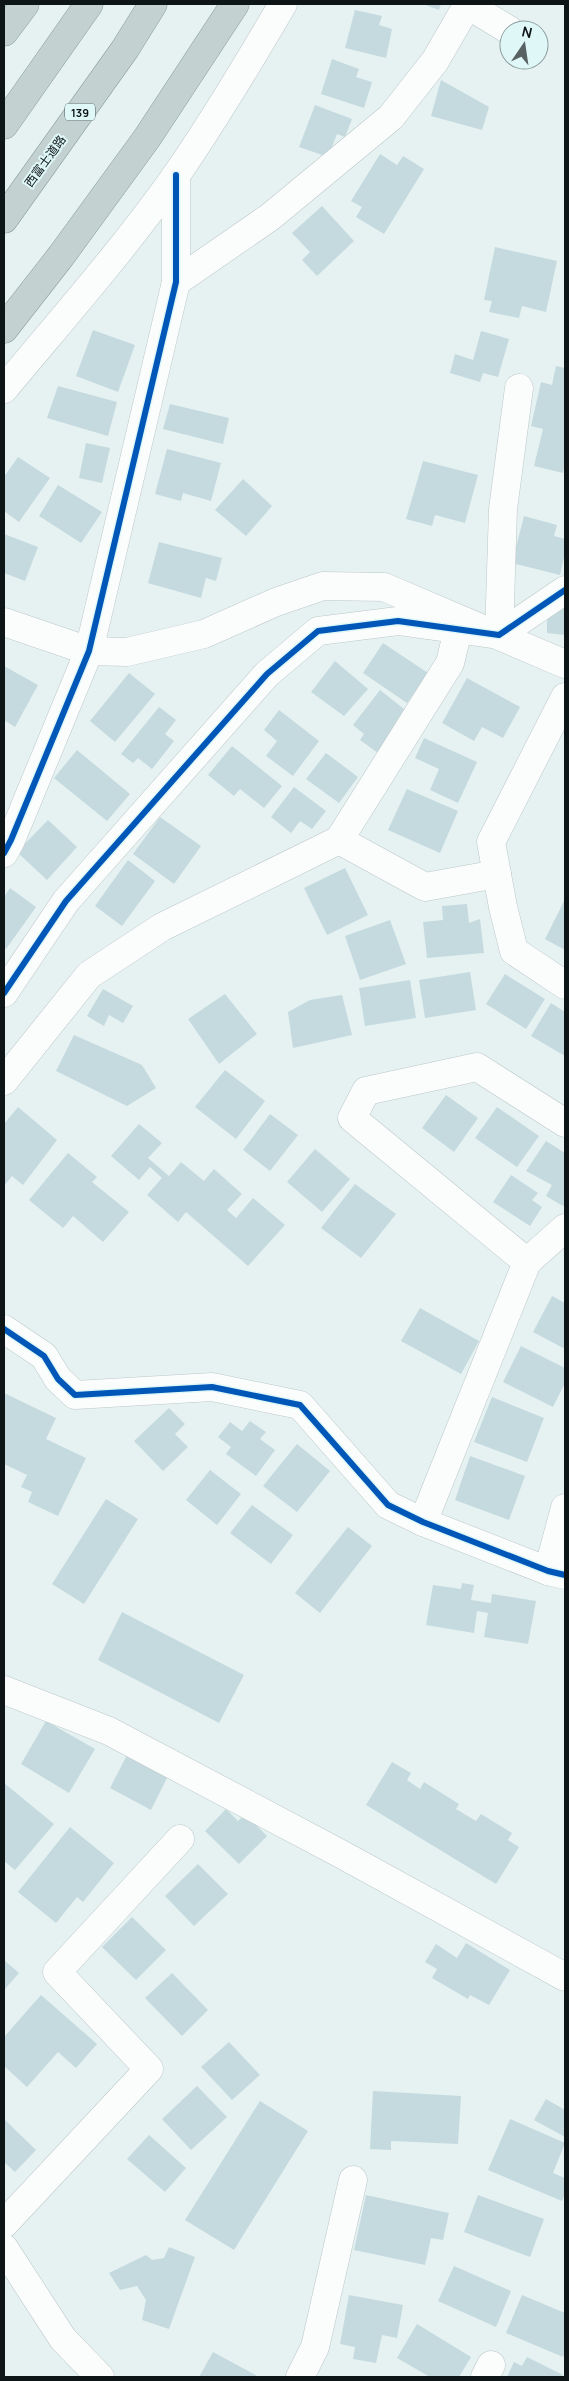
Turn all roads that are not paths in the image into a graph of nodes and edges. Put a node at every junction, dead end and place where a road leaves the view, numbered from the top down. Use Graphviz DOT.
graph roads {
  1 [pos="25,4"];
  2 [pos="89,4"];
  3 [pos="153,4"];
  4 [pos="235,4"];
  5 [pos="283,4"];
  6 [pos="468,4"];
  7 [pos="499,24"];
  8 [pos="4,32"];
  9 [pos="4,125"];
  10 [pos="176,175"];
  11 [pos="4,219"];
  12 [pos="176,282"];
  13 [pos="4,329"];
  14 [pos="519,388"];
  15 [pos="4,389"];
  16 [pos="565,590"];
  17 [pos="4,622"];
  18 [pos="458,630"];
  19 [pos="499,635"];
  20 [pos="89,651"];
  21 [pos="565,664"];
  22 [pos="565,697"];
  23 [pos="339,840"];
  24 [pos="4,853"];
  25 [pos="497,874"];
  26 [pos="565,985"];
  27 [pos="4,993"];
  28 [pos="4,1081"];
  29 [pos="565,1123"];
  30 [pos="565,1228"];
  31 [pos="527,1262"];
  32 [pos="4,1329"];
  33 [pos="565,1508"];
  34 [pos="423,1522"];
  35 [pos="556,1573"];
  36 [pos="4,1690"];
  37 [pos="180,1839"];
  38 [pos="565,1978"];
  39 [pos="353,2180"];
  40 [pos="4,2224"];
  41 [pos="4,2248"];
  42 [pos="100,2377"];
  43 [pos="300,2377"];
  1 -- 8 [label="highway"];
  2 -- 9 [label="highway"];
  3 -- 11 [label="highway, 西富士道路 / 139"];
  4 -- 13 [label="highway"];
  5 -- 10 [label="street"];
  6 -- 7 [label="street"];
  6 -- 12 [label="street"];
  10 -- 12 [label="street"];
  10 -- 15 [label="street"];
  12 -- 20 [label="street"];
  14 -- 19 [label="street"];
  16 -- 19 [label="street"];
  17 -- 20 [label="street"];
  18 -- 19 [label="street"];
  18 -- 23 [label="street"];
  18 -- 27 [label="street"];
  19 -- 20 [label="street"];
  19 -- 21 [label="street"];
  20 -- 24 [label="street"];
  22 -- 25 [label="street"];
  23 -- 25 [label="street"];
  23 -- 28 [label="street"];
  25 -- 26 [label="street"];
  29 -- 31 [label="street"];
  30 -- 31 [label="street"];
  31 -- 34 [label="street"];
  32 -- 34 [label="street"];
  33 -- 35 [label="street"];
  34 -- 35 [label="street"];
  36 -- 38 [label="street"];
  37 -- 40 [label="street"];
  39 -- 43 [label="street"];
  41 -- 42 [label="street"];
}
